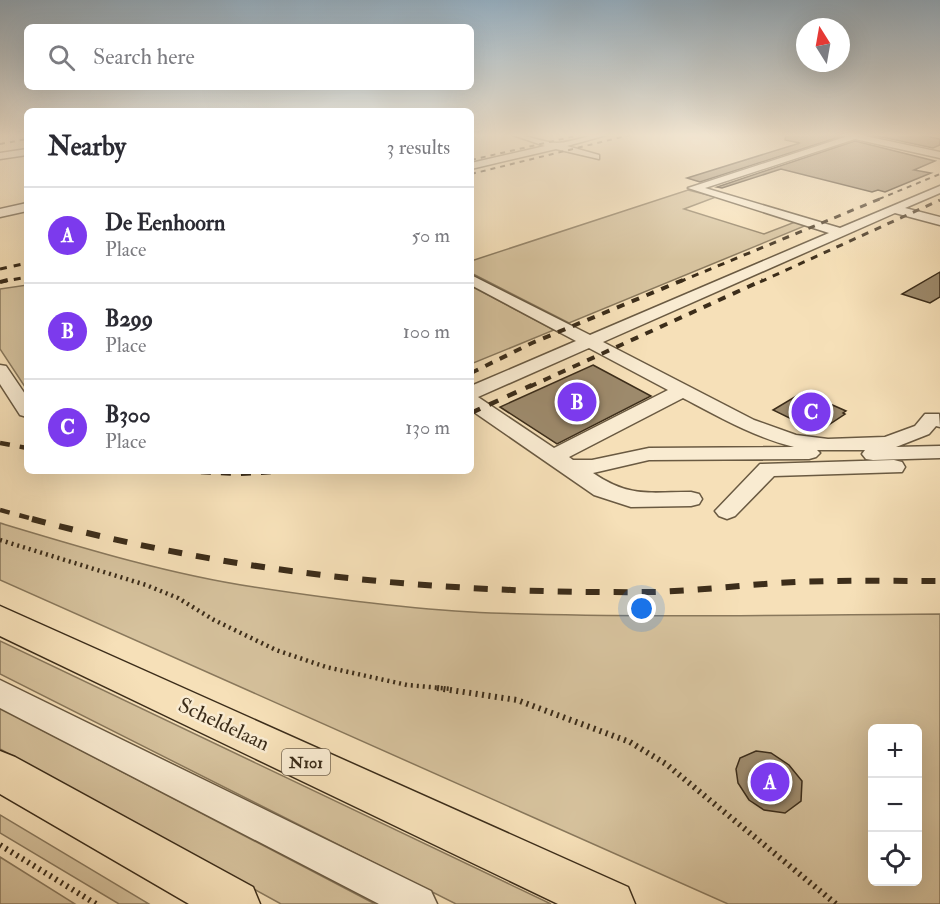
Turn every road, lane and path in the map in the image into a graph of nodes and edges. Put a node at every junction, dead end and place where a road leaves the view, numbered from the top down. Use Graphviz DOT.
graph roads {
  1 [pos="730,176"];
  2 [pos="940,189"];
  3 [pos="24,196"];
  4 [pos="0,201"];
  5 [pos="24,208"];
  6 [pos="894,209"];
  7 [pos="0,213"];
  8 [pos="940,221"];
  9 [pos="840,232"];
  10 [pos="474,281"];
  11 [pos="592,341"];
  12 [pos="0,370"];
  13 [pos="683,390"];
  14 [pos="474,392"];
  15 [pos="474,403"];
  16 [pos="24,406"];
  17 [pos="936,420"];
  18 [pos="940,452"];
  19 [pos="561,462"];
  20 [pos="940,466"];
  21 [pos="691,499"];
  22 [pos="727,511"];
  23 [pos="0,540"];
  24 [pos="0,620"];
  25 [pos="0,693"];
  26 [pos="0,771"];
  27 [pos="0,845"];
  28 [pos="96,904"];
  29 [pos="236,904"];
  30 [pos="418,904"];
  31 [pos="611,904"];
  32 [pos="836,904"];
  1 -- 9 [label="lane"];
  2 -- 6 [label="lane"];
  3 -- 4 [label="lane"];
  5 -- 7 [label="lane"];
  6 -- 8 [label="lane"];
  6 -- 9 [label="lane"];
  9 -- 11 [label="lane"];
  10 -- 11 [label="lane"];
  11 -- 13 [label="lane"];
  11 -- 14 [label="lane"];
  12 -- 16 [label="lane"];
  13 -- 17 [label="lane"];
  13 -- 19 [label="lane"];
  15 -- 19 [label="lane"];
  18 -- 19 [label="lane"];
  19 -- 21 [label="lane"];
  20 -- 22 [label="lane"];
  23 -- 32 [label="path"];
  24 -- 31 [label="main road, Scheldelaan / N101"];
  25 -- 30 [label="lane"];
  26 -- 29 [label="main road"];
  27 -- 28 [label="path"];
}
